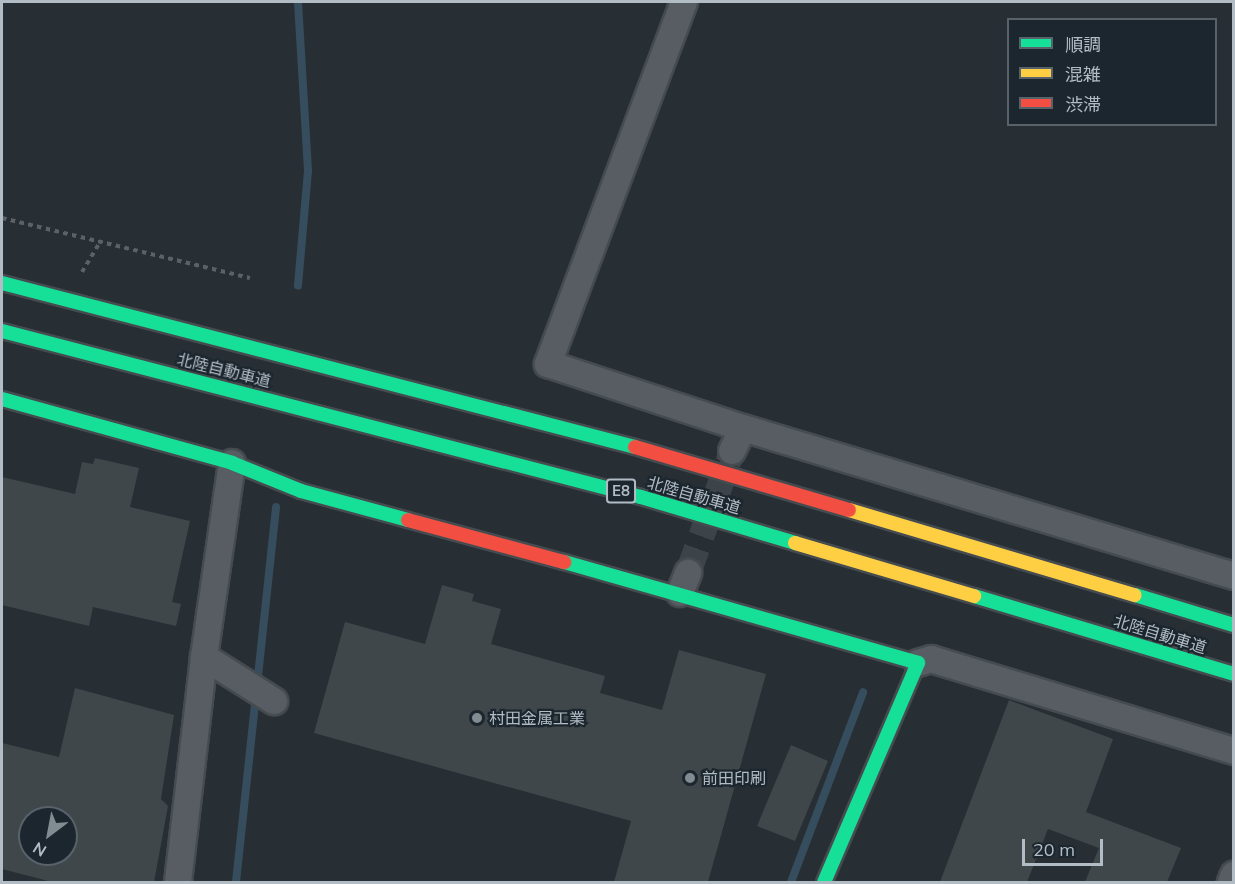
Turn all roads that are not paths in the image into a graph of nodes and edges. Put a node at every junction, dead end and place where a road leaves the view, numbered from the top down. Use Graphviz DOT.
graph roads {
  1 [pos="684,2"];
  2 [pos="2,283"];
  3 [pos="2,332"];
  4 [pos="2,399"];
  5 [pos="232,463"];
  6 [pos="1233,576"];
  7 [pos="1233,625"];
  8 [pos="214,663"];
  9 [pos="918,663"];
  10 [pos="1233,674"];
  11 [pos="274,701"];
  12 [pos="1233,751"];
  13 [pos="1233,875"];
  14 [pos="178,882"];
  15 [pos="824,882"];
  16 [pos="1231,882"];
  1 -- 6 [label="street"];
  2 -- 7 [label="main road, 北陸自動車道"];
  3 -- 10 [label="main road, 北陸自動車道 / E8"];
  4 -- 5 [label="main road"];
  5 -- 8 [label="street"];
  5 -- 9 [label="main road"];
  8 -- 11 [label="street"];
  8 -- 14 [label="street"];
  9 -- 12 [label="street"];
  9 -- 15 [label="main road"];
  13 -- 16 [label="street"];
}
